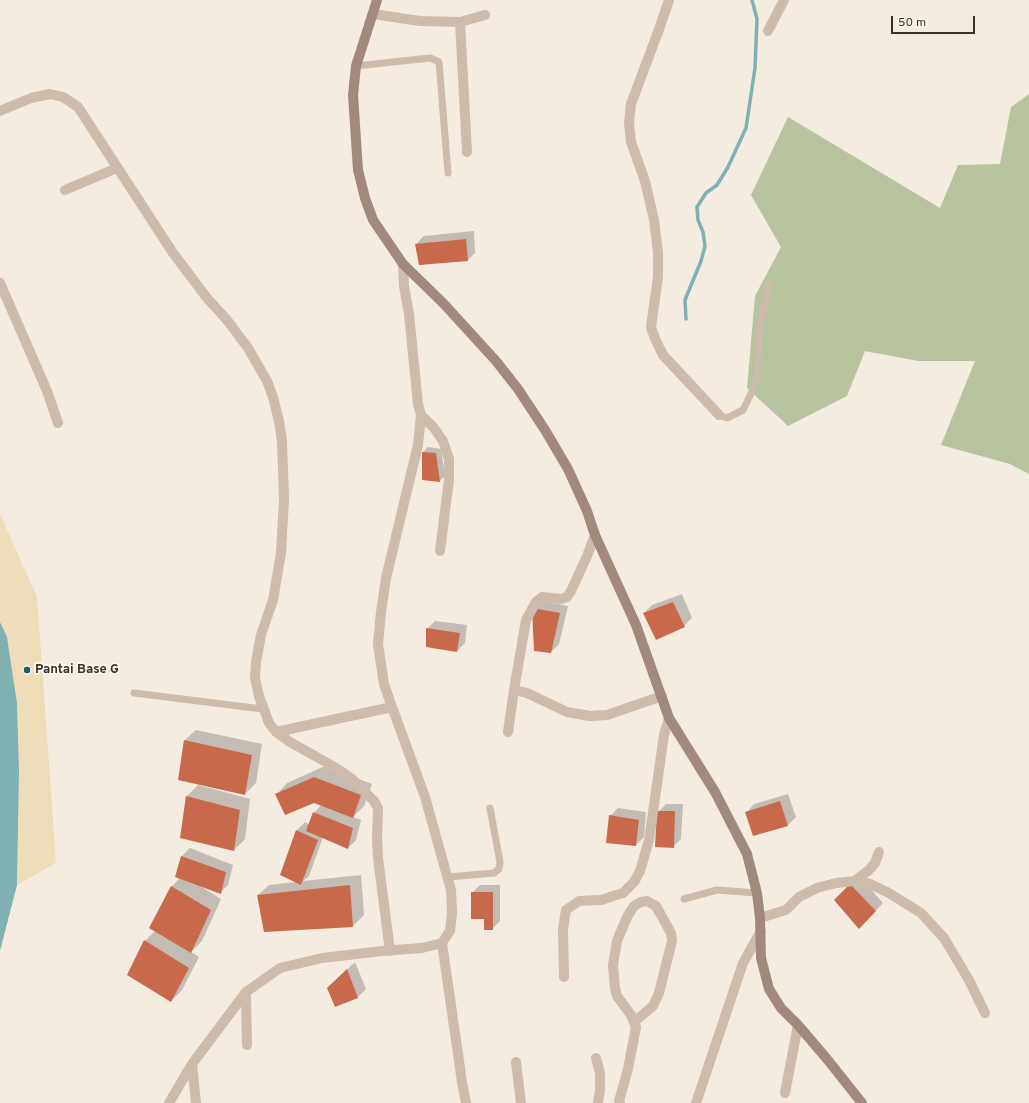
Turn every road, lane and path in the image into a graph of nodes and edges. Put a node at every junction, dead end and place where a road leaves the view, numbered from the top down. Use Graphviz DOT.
graph roads {
  1 [pos="377,0"];
  2 [pos="669,0"];
  3 [pos="784,0"];
  4 [pos="373,14"];
  5 [pos="485,16"];
  6 [pos="460,22"];
  7 [pos="768,31"];
  8 [pos="356,66"];
  9 [pos="0,111"];
  10 [pos="467,152"];
  11 [pos="118,168"];
  12 [pos="448,173"];
  13 [pos="65,190"];
  14 [pos="403,264"];
  15 [pos="0,283"];
  16 [pos="769,284"];
  17 [pos="719,415"];
  18 [pos="421,416"];
  19 [pos="58,423"];
  20 [pos="595,535"];
  21 [pos="440,550"];
  22 [pos="514,690"];
  23 [pos="134,693"];
  24 [pos="662,696"];
  25 [pos="392,707"];
  26 [pos="262,709"];
  27 [pos="668,718"];
  28 [pos="276,732"];
  29 [pos="508,732"];
  30 [pos="490,808"];
  31 [pos="879,852"];
  32 [pos="448,877"];
  33 [pos="855,881"];
  34 [pos="756,893"];
  35 [pos="684,899"];
  36 [pos="760,918"];
  37 [pos="761,931"];
  38 [pos="442,943"];
  39 [pos="390,951"];
  40 [pos="564,977"];
  41 [pos="246,992"];
  42 [pos="985,1013"];
  43 [pos="634,1022"];
  44 [pos="798,1025"];
  45 [pos="247,1045"];
  46 [pos="596,1058"];
  47 [pos="516,1062"];
  48 [pos="192,1064"];
  49 [pos="785,1093"];
  50 [pos="169,1103"];
  51 [pos="196,1103"];
  52 [pos="466,1103"];
  53 [pos="521,1103"];
  54 [pos="598,1103"];
  55 [pos="620,1103"];
  56 [pos="696,1103"];
  57 [pos="862,1103"];
  1 -- 4 [label="street"];
  2 -- 17 [label="street"];
  3 -- 7 [label="street"];
  4 -- 6 [label="street"];
  4 -- 8 [label="street"];
  5 -- 6 [label="street"];
  6 -- 10 [label="street"];
  8 -- 12 [label="lane"];
  8 -- 14 [label="street"];
  9 -- 11 [label="street"];
  11 -- 13 [label="street"];
  11 -- 26 [label="street"];
  14 -- 18 [label="street"];
  14 -- 20 [label="street"];
  15 -- 19 [label="street"];
  16 -- 17 [label="lane"];
  18 -- 21 [label="street"];
  18 -- 25 [label="street"];
  20 -- 22 [label="street"];
  20 -- 24 [label="street"];
  22 -- 24 [label="street"];
  22 -- 29 [label="street"];
  23 -- 26 [label="lane"];
  24 -- 27 [label="street"];
  25 -- 28 [label="street"];
  25 -- 32 [label="street"];
  26 -- 28 [label="street"];
  27 -- 34 [label="street"];
  27 -- 40 [label="street"];
  28 -- 39 [label="street"];
  30 -- 32 [label="lane"];
  31 -- 33 [label="street"];
  32 -- 38 [label="street"];
  33 -- 36 [label="street"];
  33 -- 42 [label="street"];
  34 -- 35 [label="lane"];
  34 -- 36 [label="street"];
  36 -- 37 [label="street"];
  37 -- 44 [label="street"];
  37 -- 56 [label="street"];
  38 -- 39 [label="street"];
  38 -- 52 [label="street"];
  39 -- 41 [label="street"];
  41 -- 45 [label="street"];
  41 -- 48 [label="street"];
  43 -- 43 [label="street"];
  43 -- 55 [label="street"];
  44 -- 49 [label="street"];
  44 -- 57 [label="street"];
  46 -- 54 [label="street"];
  47 -- 53 [label="street"];
  48 -- 50 [label="street"];
  48 -- 51 [label="street"];
}
